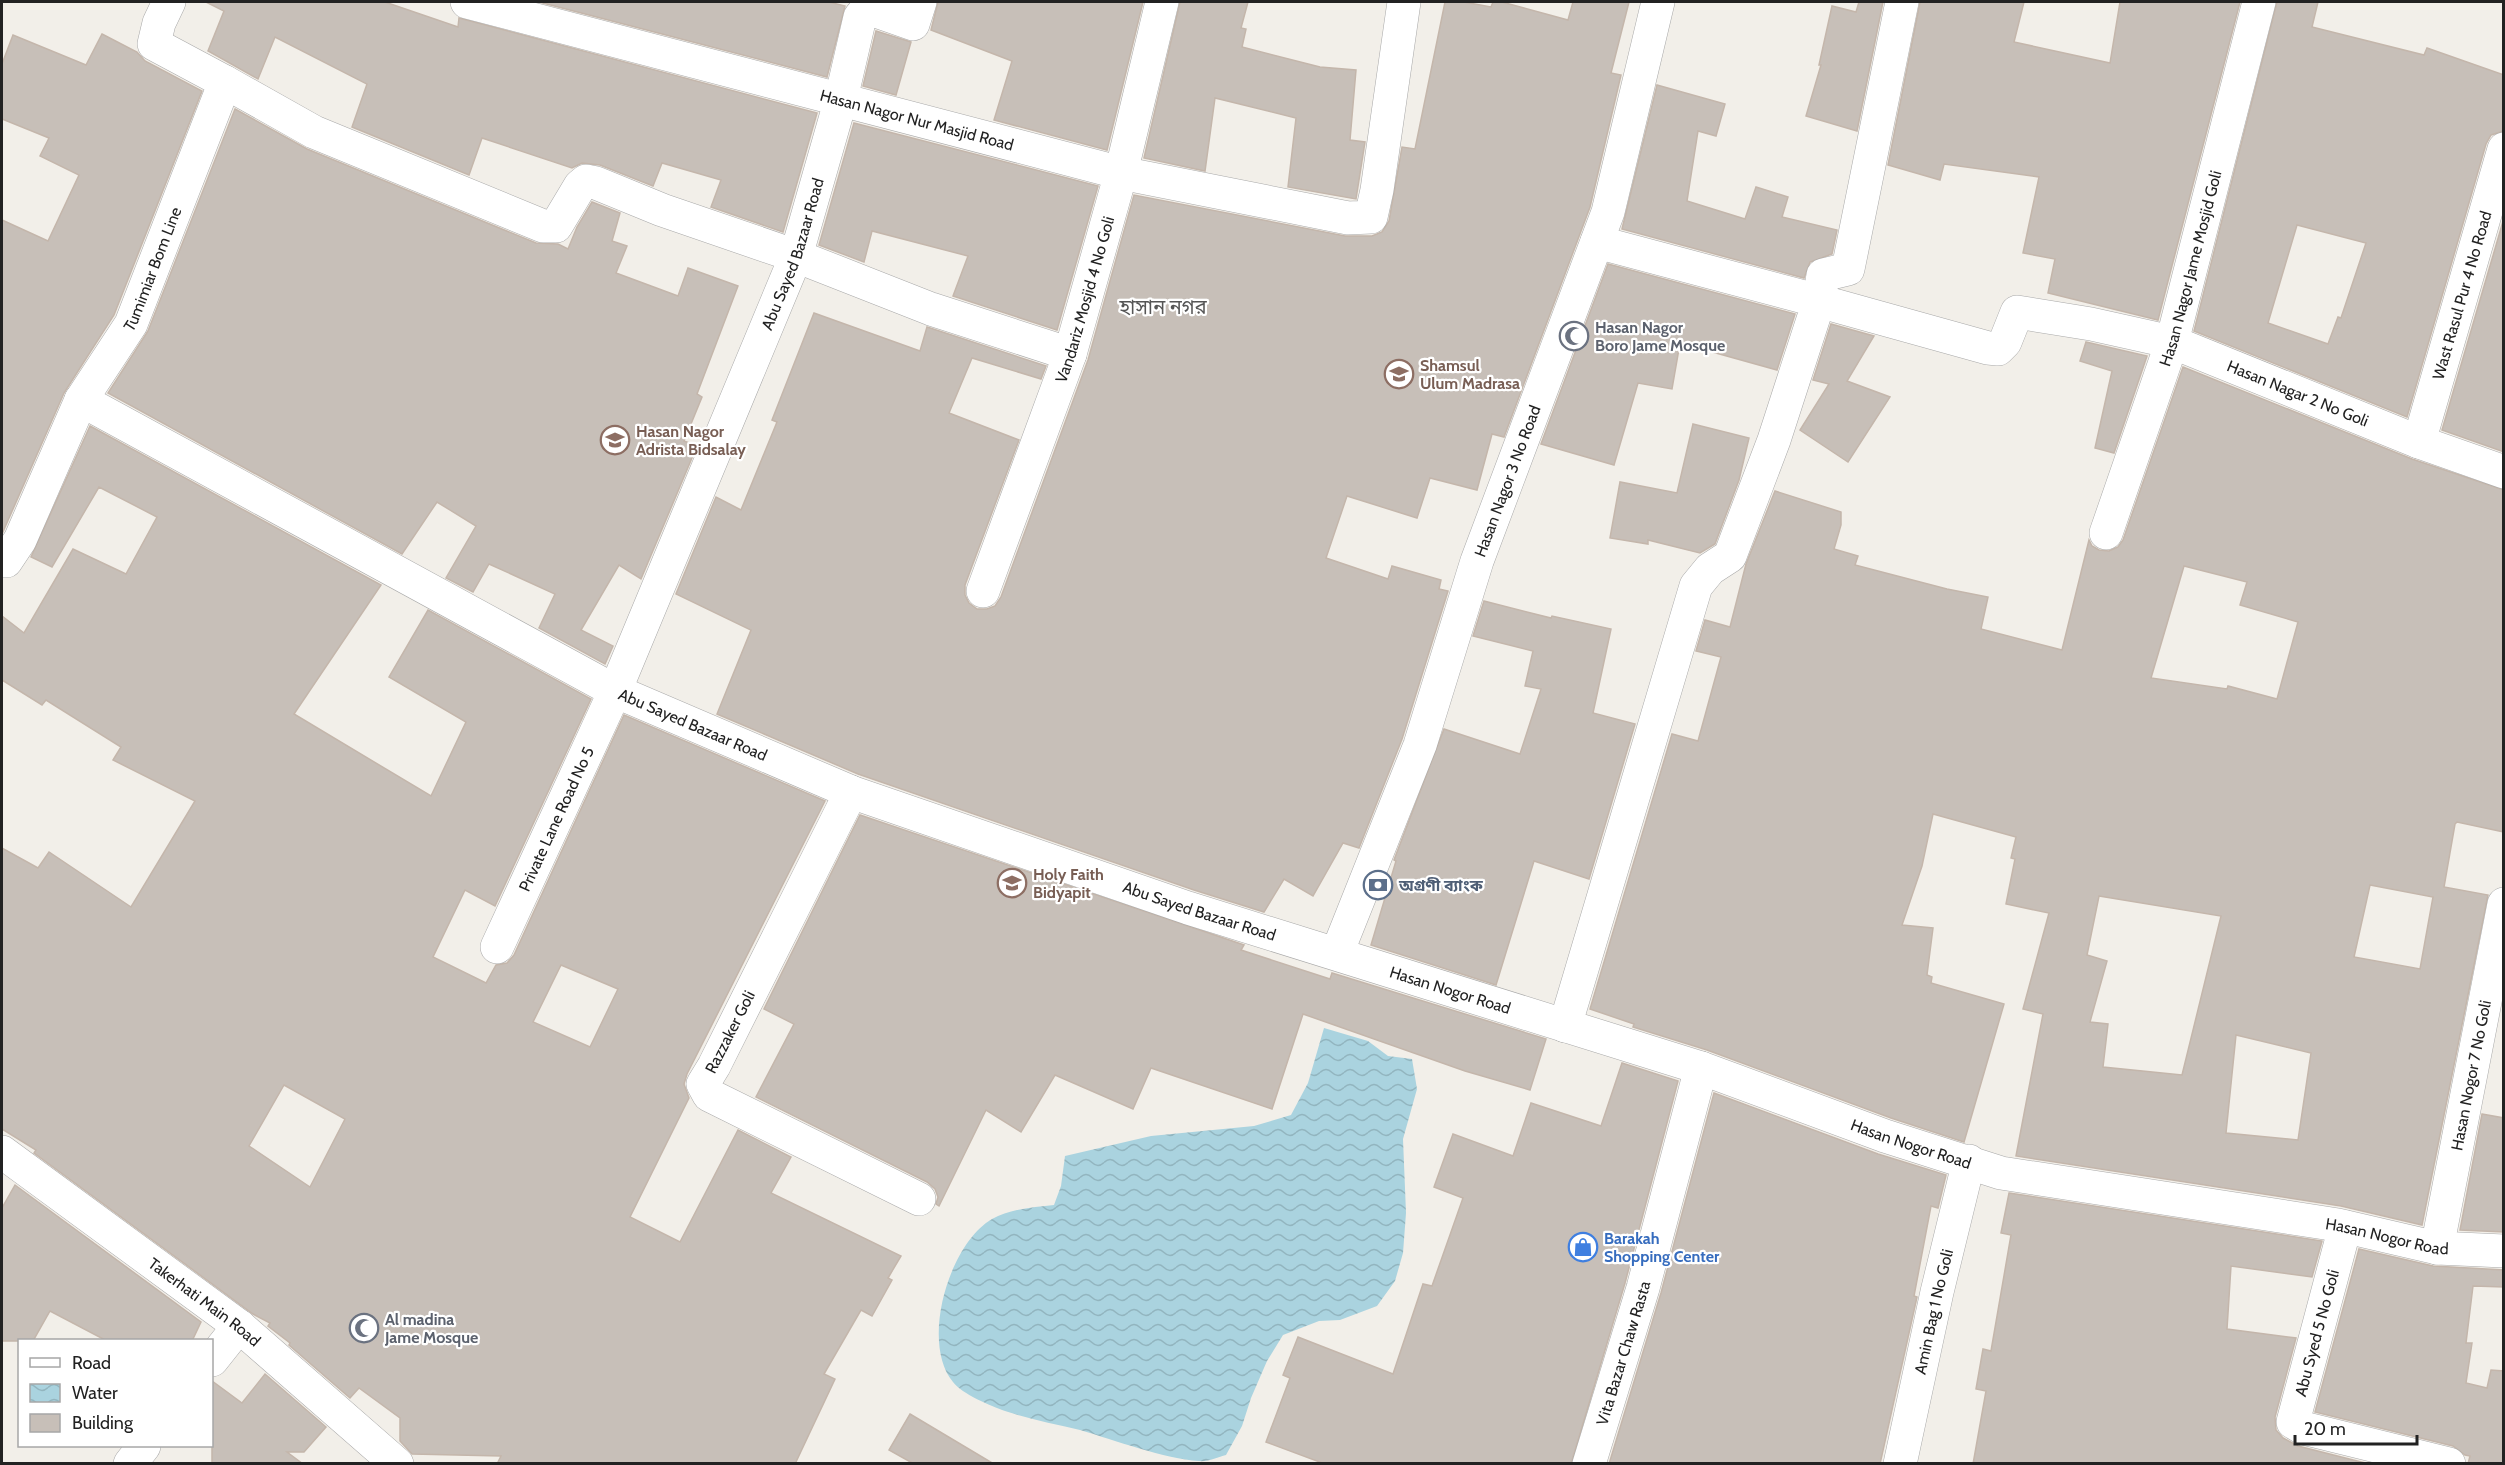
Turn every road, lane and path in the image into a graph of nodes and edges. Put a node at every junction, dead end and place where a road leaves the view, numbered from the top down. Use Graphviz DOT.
graph roads {
  1 [pos="169,2"];
  2 [pos="467,2"];
  3 [pos="920,2"];
  4 [pos="1162,2"];
  5 [pos="1404,2"];
  6 [pos="1658,2"];
  7 [pos="1902,2"];
  8 [pos="2256,2"];
  9 [pos="521,9"];
  10 [pos="225,82"];
  11 [pos="841,99"];
  12 [pos="2504,149"];
  13 [pos="1121,173"];
  14 [pos="1597,242"];
  15 [pos="796,256"];
  16 [pos="1819,301"];
  17 [pos="2172,342"];
  18 [pos="1070,354"];
  19 [pos="81,400"];
  20 [pos="2419,442"];
  21 [pos="2504,472"];
  22 [pos="2106,533"];
  23 [pos="4,561"];
  24 [pos="983,591"];
  25 [pos="615,691"];
  26 [pos="851,792"];
  27 [pos="2504,904"];
  28 [pos="497,947"];
  29 [pos="1337,953"];
  30 [pos="1565,1026"];
  31 [pos="1701,1068"];
  32 [pos="2,1152"];
  33 [pos="1969,1161"];
  34 [pos="918,1199"];
  35 [pos="2345,1227"];
  36 [pos="2437,1248"];
  37 [pos="2504,1251"];
  38 [pos="239,1326"];
  39 [pos="213,1359"];
  40 [pos="143,1447"];
  41 [pos="130,1464"];
  42 [pos="397,1464"];
  43 [pos="1589,1464"];
  44 [pos="1900,1464"];
  45 [pos="2449,1464"];
  1 -- 10 [label="street"];
  2 -- 9 [label="street, Hasan Nagor Nur Masjid Road"];
  3 -- 11 [label="street, Abu Sayed Bazaar Road"];
  4 -- 13 [label="street, Vandariz Mosjid 4 No Goli"];
  5 -- 13 [label="street, Hasan Nagor Nur Masjid Road"];
  6 -- 14 [label="street, Hasan Nagor 3 No Road"];
  7 -- 16 [label="street"];
  8 -- 17 [label="street, Hasan Nagor Jame Mosjid Goli"];
  9 -- 11 [label="street, Hasan Nagor Nur Masjid Road"];
  10 -- 15 [label="street"];
  10 -- 19 [label="street, Tumimiar Bom Line"];
  11 -- 13 [label="street, Hasan Nagor Nur Masjid Road"];
  11 -- 15 [label="street, Abu Sayed Bazaar Road"];
  12 -- 20 [label="street, Wast Rasul Pur 4 No Road"];
  13 -- 18 [label="street, Vandariz Mosjid 4 No Goli"];
  14 -- 16 [label="street"];
  14 -- 29 [label="street, Hasan Nagor 3 No Road"];
  15 -- 18 [label="street"];
  15 -- 25 [label="street, Abu Sayed Bazaar Road"];
  16 -- 17 [label="street, Hasan Nagar 2 No Goli"];
  16 -- 30 [label="street"];
  17 -- 20 [label="street, Hasan Nagar 2 No Goli"];
  17 -- 22 [label="street, Hasan Nagor Jame Mosjid Goli"];
  18 -- 24 [label="street, Vandariz Mosjid 4 No Goli"];
  19 -- 23 [label="street, Tumimiar Bom Line"];
  19 -- 25 [label="street"];
  20 -- 21 [label="street, Hasan Nagar 2 No Goli"];
  25 -- 26 [label="street, Abu Sayed Bazaar Road"];
  25 -- 28 [label="street, Private Lane Road No 5"];
  26 -- 29 [label="street, Abu Sayed Bazaar Road"];
  26 -- 34 [label="street, Razzaker Goli"];
  27 -- 36 [label="street, Hasan Nogor 7 No Goli"];
  29 -- 30 [label="street, Hasan Nogor Road"];
  30 -- 31 [label="street, Hasan Nogor Road"];
  31 -- 33 [label="street, Hasan Nogor Road"];
  31 -- 43 [label="street, Vita Bazar Chaw Rasta"];
  32 -- 38 [label="street, Takerhati Main Road"];
  33 -- 35 [label="street, Hasan Nogor Road"];
  33 -- 44 [label="street, Amin Bag 1 No Goli"];
  35 -- 36 [label="street, Hasan Nogor Road"];
  35 -- 45 [label="street, Abu Syed 5 No Goli"];
  36 -- 37 [label="street, Hasan Nogor Road"];
  38 -- 39 [label="street"];
  38 -- 42 [label="street, Takerhati Main Road"];
  40 -- 41 [label="street"];
}
